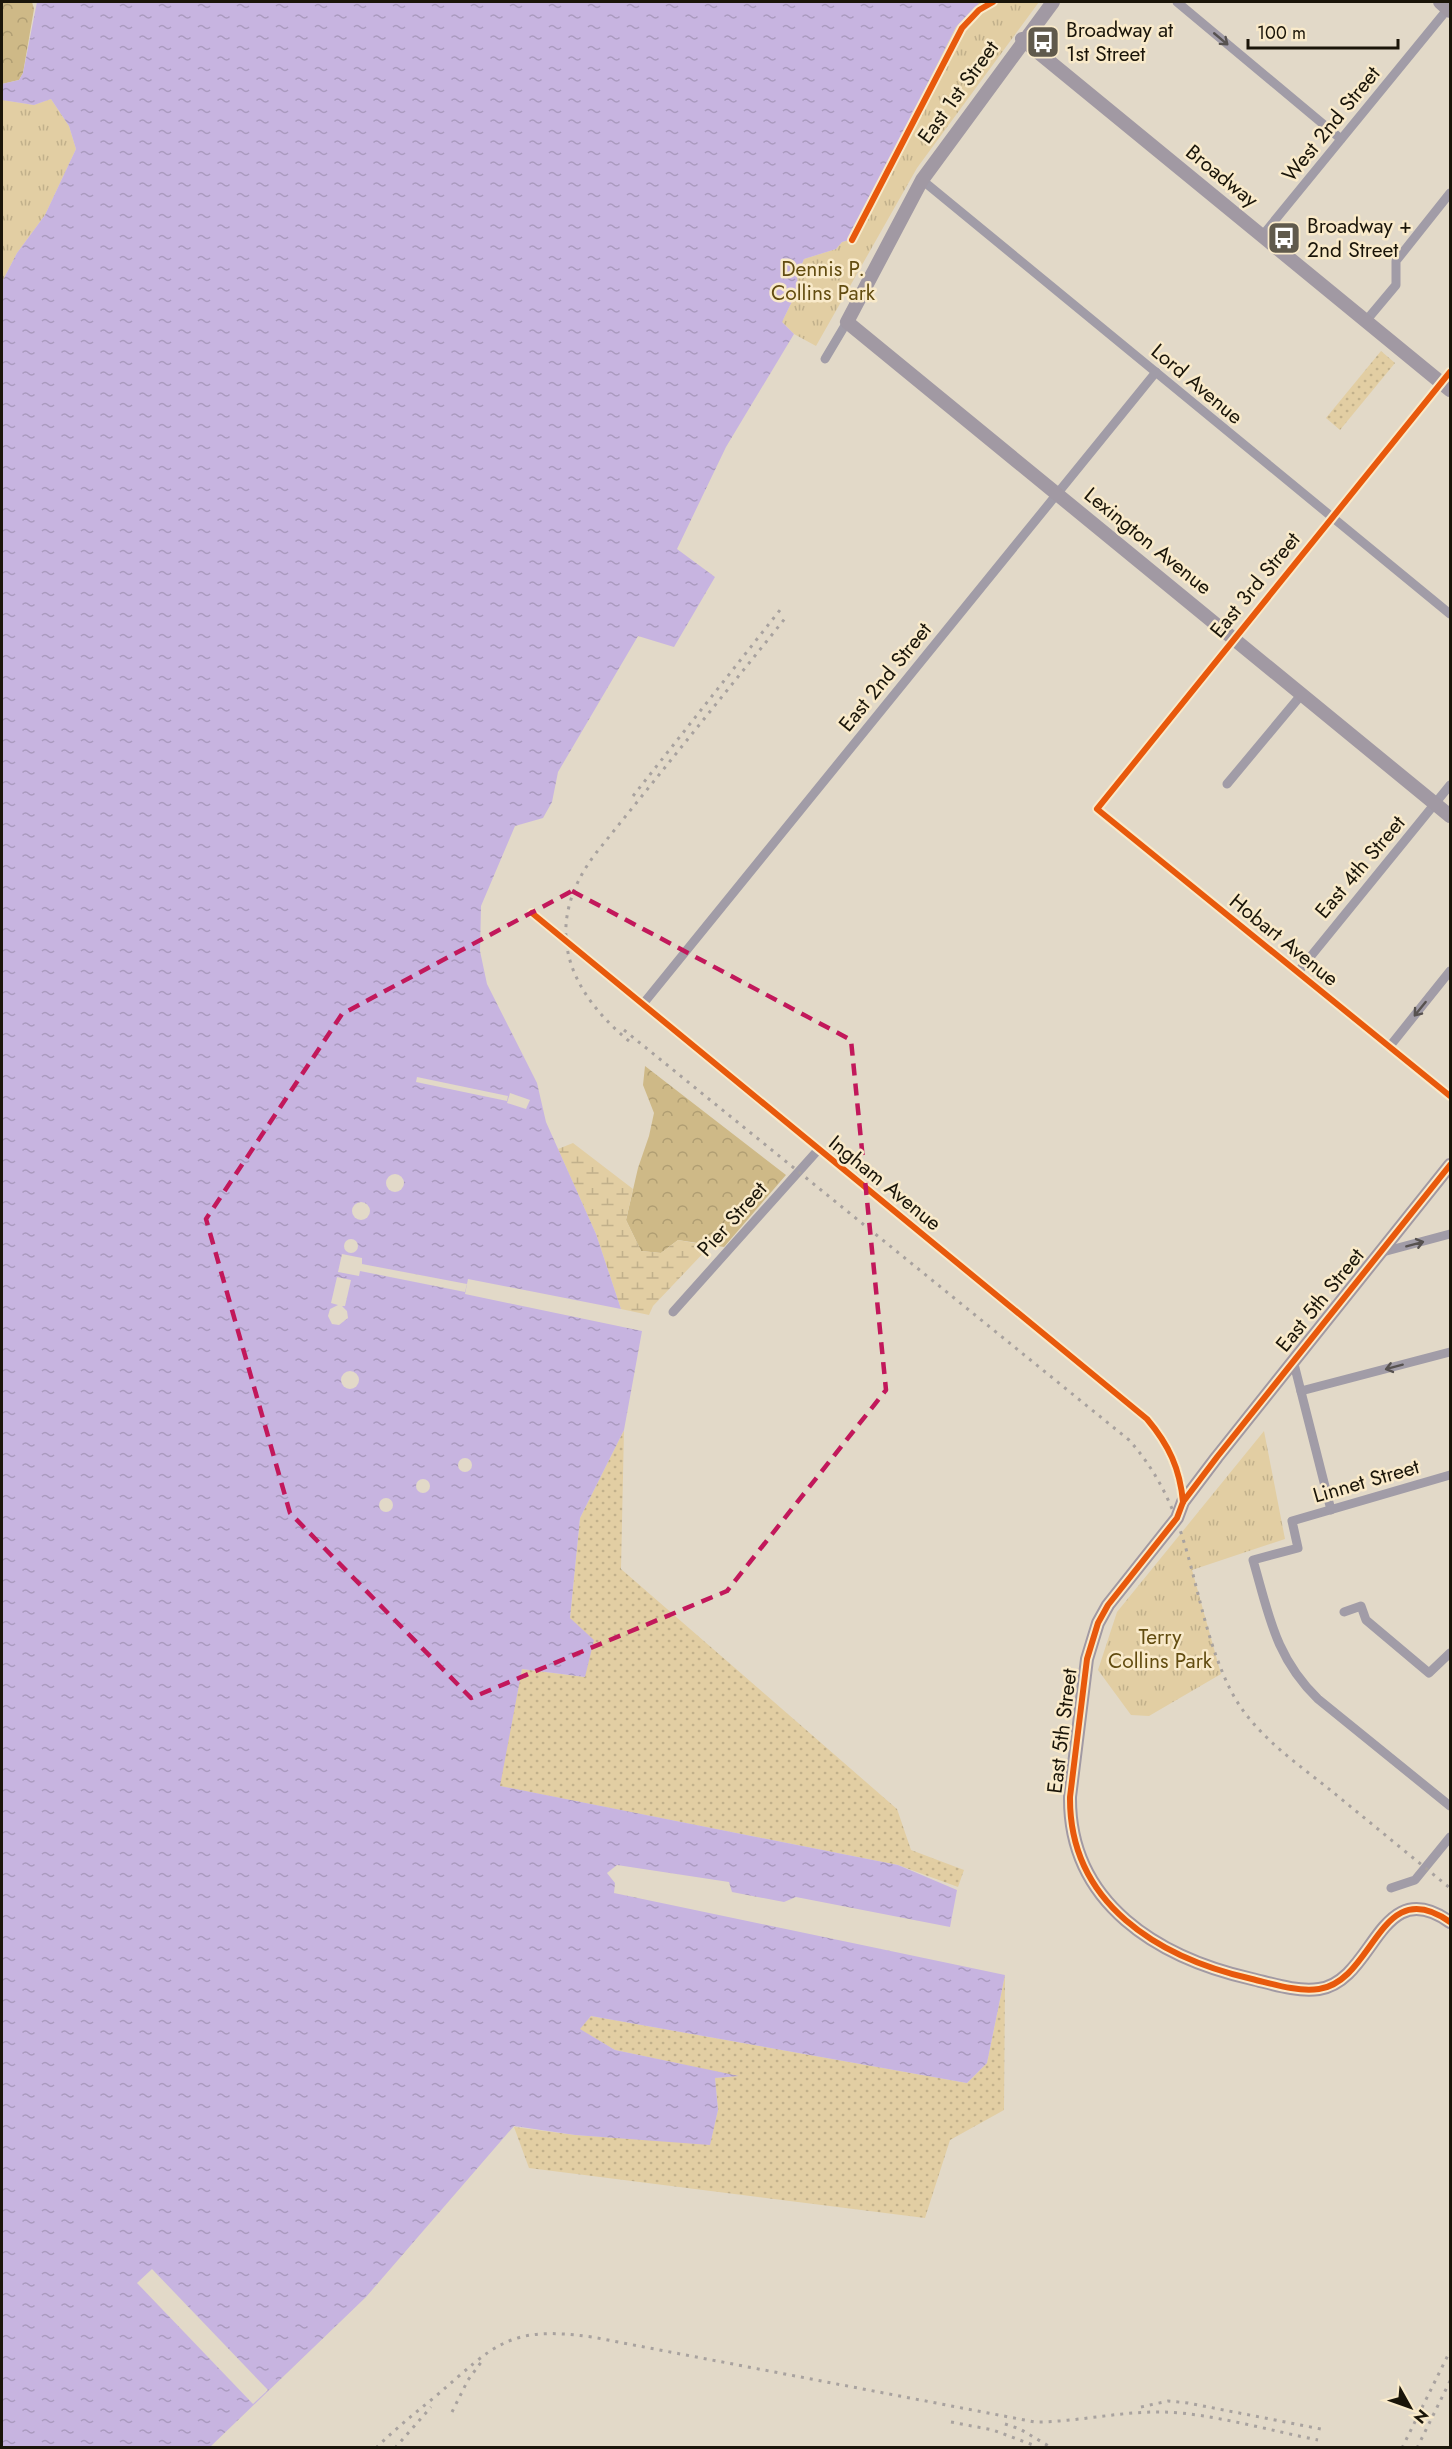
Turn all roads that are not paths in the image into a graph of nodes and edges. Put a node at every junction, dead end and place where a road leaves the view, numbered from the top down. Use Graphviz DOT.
graph roads {
  1 [pos="1053,2"];
  2 [pos="1177,2"];
  3 [pos="1447,7"];
  4 [pos="1022,39"];
  5 [pos="1341,139"];
  6 [pos="921,180"];
  7 [pos="1450,193"];
  8 [pos="1262,236"];
  9 [pos="847,322"];
  10 [pos="1365,322"];
  11 [pos="825,359"];
  12 [pos="1156,372"];
  13 [pos="1448,382"];
  14 [pos="1057,494"];
  15 [pos="1331,517"];
  16 [pos="1450,614"];
  17 [pos="1233,638"];
  18 [pos="1302,694"];
  19 [pos="1227,784"];
  20 [pos="1450,784"];
  21 [pos="1435,804"];
  22 [pos="1097,809"];
  23 [pos="1450,816"];
  24 [pos="532,913"];
  25 [pos="1450,971"];
  26 [pos="1298,972"];
  27 [pos="643,1004"];
  28 [pos="1390,1046"];
  29 [pos="1450,1096"];
  30 [pos="818,1150"];
  31 [pos="1450,1165"];
  32 [pos="1450,1234"];
  33 [pos="1379,1253"];
  34 [pos="673,1312"];
  35 [pos="1450,1352"];
  36 [pos="1293,1360"];
  37 [pos="1301,1391"];
  38 [pos="1450,1475"];
  39 [pos="1183,1502"];
  40 [pos="1331,1510"];
  41 [pos="1344,1612"];
  42 [pos="1450,1653"];
  43 [pos="1450,1806"];
  44 [pos="1450,1837"];
  45 [pos="1391,1888"];
  46 [pos="1450,1922"];
  1 -- 4 [label="street, East 1st Street"];
  2 -- 5 [label="street, one-way"];
  3 -- 5 [label="street, West 2nd Street"];
  4 -- 6 [label="street, East 1st Street"];
  4 -- 8 [label="street, Broadway"];
  5 -- 8 [label="street, West 2nd Street"];
  6 -- 9 [label="street, East 1st Street"];
  6 -- 12 [label="street, Lord Avenue"];
  7 -- 10 [label="street"];
  8 -- 10 [label="street, Broadway"];
  9 -- 11 [label="street, East 1st Street"];
  9 -- 14 [label="street, Lexington Avenue"];
  10 -- 13 [label="street, Broadway"];
  12 -- 14 [label="street, East 2nd Street"];
  12 -- 15 [label="street, Lord Avenue"];
  13 -- 15 [label="street, East 3rd Street"];
  14 -- 17 [label="street, Lexington Avenue"];
  14 -- 27 [label="street, East 2nd Street"];
  15 -- 16 [label="street, Lord Avenue"];
  15 -- 17 [label="street, East 3rd Street"];
  17 -- 18 [label="street, Lexington Avenue"];
  17 -- 22 [label="street, East 3rd Street"];
  18 -- 19 [label="street"];
  18 -- 21 [label="street, Lexington Avenue"];
  20 -- 21 [label="street, East 4th Street"];
  21 -- 23 [label="street, Lexington Avenue"];
  21 -- 26 [label="street, East 4th Street"];
  22 -- 26 [label="street, Hobart Avenue"];
  24 -- 27 [label="street, Ingham Avenue"];
  25 -- 28 [label="street, one-way"];
  26 -- 28 [label="street, Hobart Avenue"];
  27 -- 30 [label="street, Ingham Avenue"];
  28 -- 29 [label="street, Hobart Avenue"];
  30 -- 34 [label="street, Pier Street"];
  30 -- 39 [label="street, Ingham Avenue"];
  31 -- 33 [label="street, East 5th Street"];
  33 -- 32 [label="street, one-way"];
  33 -- 36 [label="street, East 5th Street"];
  35 -- 37 [label="street, one-way"];
  36 -- 37 [label="street"];
  36 -- 39 [label="street, East 5th Street"];
  37 -- 40 [label="street"];
  38 -- 40 [label="street, Linnet Street"];
  39 -- 46 [label="street, East 5th Street"];
  40 -- 43 [label="street, Linnet Street"];
  41 -- 42 [label="street"];
  44 -- 45 [label="street"];
}
